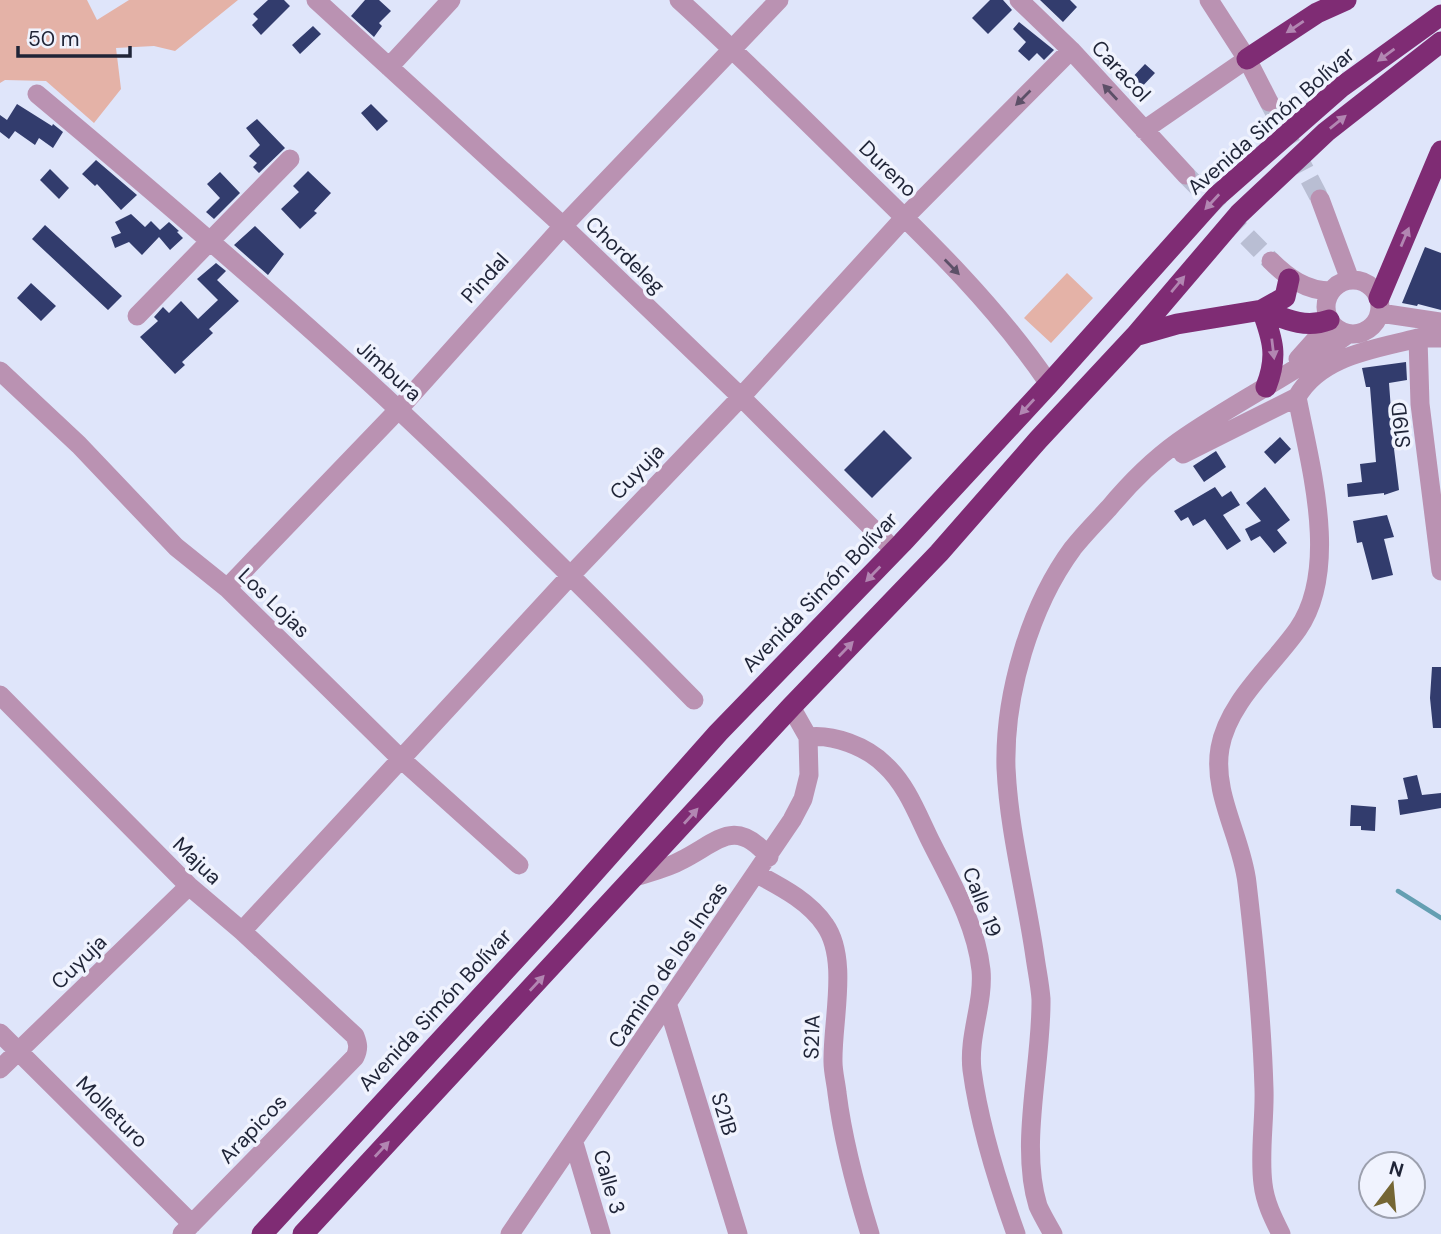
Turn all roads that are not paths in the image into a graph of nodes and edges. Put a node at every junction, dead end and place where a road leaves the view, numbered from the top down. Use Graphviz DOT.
graph roads {
  1 [pos="316,0"];
  2 [pos="451,0"];
  3 [pos="679,0"];
  4 [pos="779,0"];
  5 [pos="1019,0"];
  6 [pos="1209,0"];
  7 [pos="1346,0"];
  8 [pos="1441,15"];
  9 [pos="1441,41"];
  10 [pos="732,47"];
  11 [pos="1071,50"];
  12 [pos="1247,59"];
  13 [pos="389,68"];
  14 [pos="37,94"];
  15 [pos="1269,102"];
  16 [pos="1144,130"];
  17 [pos="1441,151"];
  18 [pos="289,159"];
  19 [pos="1186,175"];
  20 [pos="1436,181"];
  21 [pos="1320,199"];
  22 [pos="905,218"];
  23 [pos="563,226"];
  24 [pos="211,240"];
  25 [pos="1271,261"];
  26 [pos="1289,279"];
  27 [pos="1350,280"];
  28 [pos="1331,291"];
  29 [pos="1379,306"];
  30 [pos="1262,310"];
  31 [pos="137,316"];
  32 [pos="1330,321"];
  33 [pos="1441,323"];
  34 [pos="1348,334"];
  35 [pos="1135,336"];
  36 [pos="1418,338"];
  37 [pos="1441,338"];
  38 [pos="0,371"];
  39 [pos="1273,382"];
  40 [pos="1049,384"];
  41 [pos="741,397"];
  42 [pos="1297,397"];
  43 [pos="398,410"];
  44 [pos="1153,464"];
  45 [pos="895,551"];
  46 [pos="1441,571"];
  47 [pos="571,575"];
  48 [pos="227,588"];
  49 [pos="0,695"];
  50 [pos="694,700"];
  51 [pos="791,707"];
  52 [pos="807,737"];
  53 [pos="401,759"];
  54 [pos="769,858"];
  55 [pos="519,865"];
  56 [pos="757,874"];
  57 [pos="635,877"];
  58 [pos="189,886"];
  59 [pos="242,931"];
  60 [pos="668,1006"];
  61 [pos="0,1033"];
  62 [pos="19,1051"];
  63 [pos="355,1056"];
  64 [pos="0,1069"];
  65 [pos="574,1143"];
  66 [pos="187,1229"];
  67 [pos="262,1234"];
  68 [pos="303,1234"];
  69 [pos="510,1234"];
  70 [pos="601,1234"];
  71 [pos="738,1234"];
  72 [pos="870,1234"];
  73 [pos="1016,1234"];
  74 [pos="1053,1234"];
  75 [pos="1280,1234"];
  1 -- 13 [label="street, Chordeleg"];
  2 -- 13 [label="street"];
  3 -- 10 [label="street, Dureno"];
  4 -- 10 [label="street, Pindal"];
  5 -- 11 [label="street, Caracol"];
  6 -- 12 [label="street"];
  7 -- 12 [label="highway, one-way"];
  8 -- 40 [label="highway, Avenida Simón Bolívar, one-way"];
  35 -- 9 [label="highway, one-way"];
  10 -- 22 [label="street, Dureno"];
  10 -- 23 [label="street, Pindal"];
  16 -- 11 [label="street, Caracol, one-way"];
  11 -- 22 [label="street, Cuyuja, one-way"];
  12 -- 15 [label="street"];
  12 -- 16 [label="street"];
  13 -- 23 [label="street, Chordeleg"];
  14 -- 24 [label="street, Jimbura"];
  16 -- 19 [label="street, Caracol"];
  17 -- 20 [label="highway"];
  18 -- 24 [label="street"];
  29 -- 20 [label="highway, one-way"];
  21 -- 27 [label="street"];
  22 -- 40 [label="street, Dureno, one-way"];
  22 -- 41 [label="street, Cuyuja"];
  23 -- 41 [label="street, Chordeleg"];
  23 -- 43 [label="street, Pindal"];
  24 -- 31 [label="street"];
  24 -- 43 [label="street, Jimbura"];
  25 -- 26 [label="street"];
  26 -- 28 [label="street"];
  26 -- 30 [label="highway"];
  27 -- 28 [label="street"];
  27 -- 29 [label="street"];
  28 -- 32 [label="street"];
  29 -- 33 [label="street"];
  29 -- 34 [label="street"];
  30 -- 32 [label="highway"];
  30 -- 35 [label="highway"];
  30 -- 39 [label="highway, one-way"];
  32 -- 34 [label="street"];
  32 -- 39 [label="street"];
  34 -- 39 [label="street"];
  51 -- 35 [label="highway, one-way"];
  36 -- 37 [label="street"];
  36 -- 42 [label="street"];
  36 -- 46 [label="street, S19D"];
  38 -- 48 [label="street, Los Lojas"];
  39 -- 44 [label="street"];
  40 -- 45 [label="highway, Avenida Simón Bolívar, one-way"];
  41 -- 45 [label="street, Chordeleg"];
  41 -- 47 [label="street, Cuyuja"];
  42 -- 44 [label="street"];
  42 -- 75 [label="street"];
  43 -- 47 [label="street, Jimbura"];
  43 -- 48 [label="street, Pindal"];
  44 -- 74 [label="street"];
  45 -- 67 [label="highway, Avenida Simón Bolívar, one-way"];
  47 -- 50 [label="street, Jimbura"];
  47 -- 53 [label="street, Cuyuja"];
  48 -- 53 [label="street, Los Lojas"];
  49 -- 58 [label="street, Majua"];
  51 -- 52 [label="street, Camino de los Incas"];
  57 -- 51 [label="highway, one-way"];
  52 -- 54 [label="street, Camino de los Incas"];
  52 -- 73 [label="street, Calle 19"];
  53 -- 55 [label="street, Los Lojas"];
  53 -- 59 [label="street, Cuyuja"];
  54 -- 56 [label="street, Camino de los Incas"];
  54 -- 57 [label="street"];
  56 -- 60 [label="street, Camino de los Incas"];
  56 -- 72 [label="street, S21A"];
  68 -- 57 [label="highway, one-way"];
  58 -- 59 [label="street, Majua"];
  58 -- 62 [label="street, Cuyuja"];
  59 -- 63 [label="street, Majua"];
  60 -- 65 [label="street, Camino de los Incas"];
  60 -- 71 [label="street, S21B"];
  61 -- 62 [label="street, Molleturo"];
  62 -- 64 [label="street, Cuyuja"];
  62 -- 66 [label="street, Molleturo"];
  63 -- 66 [label="street, Arapicos"];
  65 -- 69 [label="street, Camino de los Incas"];
  65 -- 70 [label="street, Calle 3"];
}
